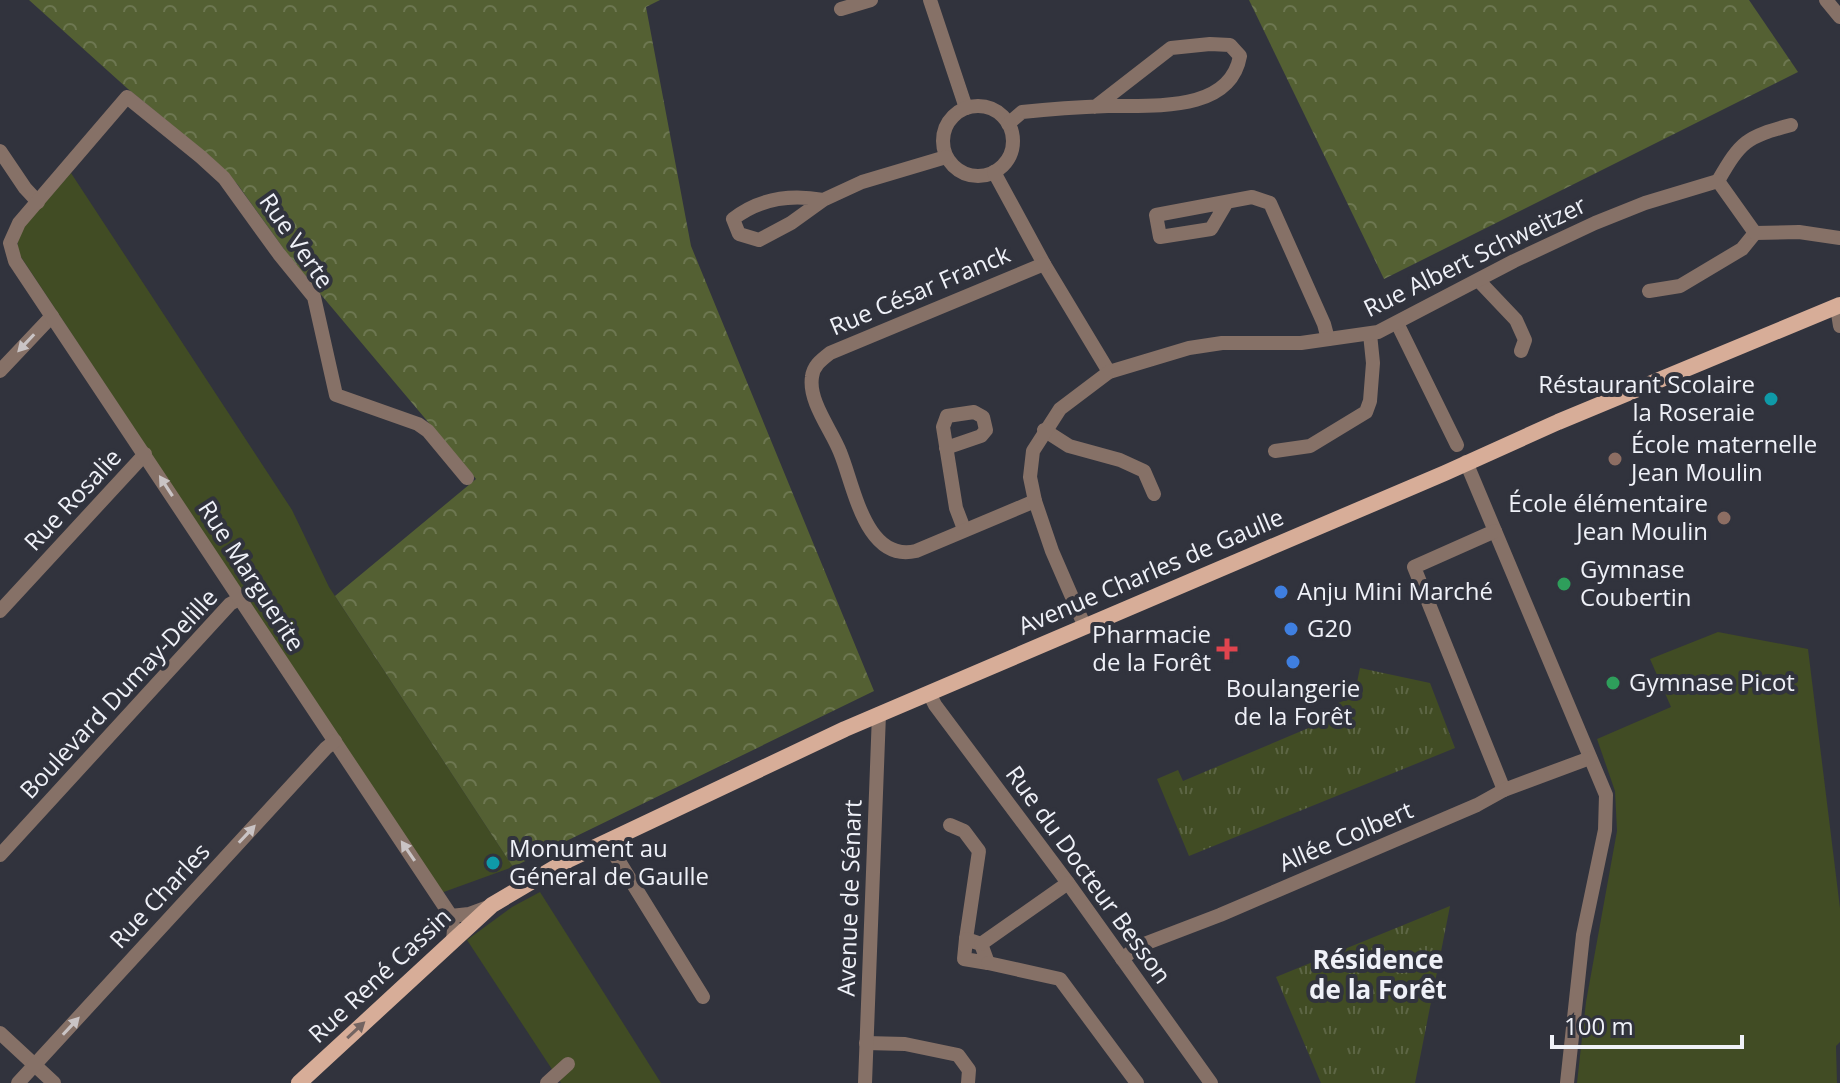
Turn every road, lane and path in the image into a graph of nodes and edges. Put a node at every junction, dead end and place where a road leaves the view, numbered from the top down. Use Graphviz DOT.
graph roads {
  1 [pos="871,0"];
  2 [pos="930,0"];
  3 [pos="1826,0"];
  4 [pos="841,9"];
  5 [pos="1840,17"];
  6 [pos="1095,107"];
  7 [pos="966,108"];
  8 [pos="1008,124"];
  9 [pos="1791,125"];
  10 [pos="0,151"];
  11 [pos="946,157"];
  12 [pos="994,172"];
  13 [pos="1718,181"];
  14 [pos="823,200"];
  15 [pos="38,202"];
  16 [pos="1227,202"];
  17 [pos="1755,233"];
  18 [pos="1840,238"];
  19 [pos="1044,264"];
  20 [pos="1479,281"];
  21 [pos="1649,291"];
  22 [pos="1838,306"];
  23 [pos="52,316"];
  24 [pos="1397,323"];
  25 [pos="1840,326"];
  26 [pos="1370,334"];
  27 [pos="1328,339"];
  28 [pos="1521,351"];
  29 [pos="0,371"];
  30 [pos="1109,372"];
  31 [pos="1044,430"];
  32 [pos="1457,445"];
  33 [pos="946,448"];
  34 [pos="1275,451"];
  35 [pos="145,454"];
  36 [pos="1466,462"];
  37 [pos="467,478"];
  38 [pos="1154,494"];
  39 [pos="1035,501"];
  40 [pos="964,529"];
  41 [pos="1495,531"];
  42 [pos="239,599"];
  43 [pos="0,611"];
  44 [pos="1085,627"];
  45 [pos="929,693"];
  46 [pos="879,714"];
  47 [pos="335,741"];
  48 [pos="1590,758"];
  49 [pos="1504,790"];
  50 [pos="950,825"];
  51 [pos="607,842"];
  52 [pos="0,855"];
  53 [pos="1068,883"];
  54 [pos="492,905"];
  55 [pos="451,916"];
  56 [pos="453,940"];
  57 [pos="974,941"];
  58 [pos="1122,959"];
  59 [pos="988,963"];
  60 [pos="703,997"];
  61 [pos="0,1033"];
  62 [pos="866,1043"];
  63 [pos="568,1064"];
  64 [pos="35,1065"];
  65 [pos="18,1083"];
  66 [pos="54,1083"];
  67 [pos="299,1083"];
  68 [pos="547,1083"];
  69 [pos="865,1083"];
  70 [pos="968,1083"];
  71 [pos="1137,1083"];
  72 [pos="1211,1083"];
  73 [pos="1567,1083"];
  1 -- 4 [label="street"];
  2 -- 7 [label="street"];
  3 -- 5 [label="street"];
  6 -- 6 [label="street"];
  6 -- 8 [label="street"];
  7 -- 8 [label="street"];
  7 -- 11 [label="street"];
  8 -- 12 [label="street"];
  9 -- 13 [label="street"];
  10 -- 15 [label="street"];
  11 -- 12 [label="street"];
  11 -- 14 [label="street"];
  12 -- 19 [label="street"];
  13 -- 17 [label="street"];
  13 -- 20 [label="street, Rue Albert Schweitzer"];
  14 -- 14 [label="street"];
  15 -- 23 [label="street, Rue Marguerite"];
  15 -- 37 [label="street, Rue Verte"];
  16 -- 16 [label="street"];
  16 -- 27 [label="street"];
  17 -- 18 [label="street"];
  17 -- 21 [label="street"];
  19 -- 30 [label="street"];
  19 -- 40 [label="street, Rue César Franck"];
  20 -- 24 [label="street, Rue Albert Schweitzer"];
  20 -- 28 [label="street"];
  22 -- 25 [label="street"];
  22 -- 36 [label="main road, Avenue Charles de Gaulle"];
  23 -- 29 [label="street, one-way"];
  23 -- 35 [label="street, Rue Marguerite"];
  24 -- 26 [label="street, Rue Albert Schweitzer"];
  24 -- 32 [label="street"];
  26 -- 27 [label="street, Rue Albert Schweitzer"];
  26 -- 34 [label="street"];
  27 -- 30 [label="street, Rue Albert Schweitzer"];
  30 -- 31 [label="street, Rue Albert Schweitzer"];
  31 -- 38 [label="street"];
  31 -- 39 [label="street, Rue Albert Schweitzer"];
  33 -- 40 [label="street"];
  42 -- 35 [label="street, Rue Marguerite, one-way"];
  35 -- 43 [label="street, Rue Rosalie"];
  36 -- 41 [label="street"];
  36 -- 44 [label="main road, Avenue Charles de Gaulle"];
  39 -- 40 [label="street"];
  39 -- 44 [label="street, Rue Albert Schweitzer"];
  41 -- 48 [label="street"];
  41 -- 49 [label="street"];
  42 -- 47 [label="street, Rue Marguerite"];
  42 -- 52 [label="street, Boulevard Dumay-Delille"];
  44 -- 45 [label="main road, Avenue Charles de Gaulle"];
  45 -- 46 [label="main road, Avenue Charles de Gaulle"];
  45 -- 53 [label="street, Rue du Docteur Besson"];
  46 -- 51 [label="main road, Avenue Charles de Gaulle"];
  46 -- 62 [label="street, Avenue de Sénart"];
  55 -- 47 [label="street, Rue Marguerite, one-way"];
  64 -- 47 [label="street, Rue Charles, one-way"];
  48 -- 49 [label="street, Allée Colbert"];
  48 -- 73 [label="street"];
  49 -- 58 [label="street, Allée Colbert"];
  50 -- 57 [label="street"];
  51 -- 54 [label="main road, Avenue Charles de Gaulle"];
  51 -- 60 [label="street"];
  53 -- 57 [label="street"];
  53 -- 58 [label="street, Rue du Docteur Besson"];
  54 -- 55 [label="street"];
  54 -- 56 [label="main road, Rue René Cassin"];
  55 -- 56 [label="street, Rue Marguerite"];
  67 -- 56 [label="main road, Rue René Cassin, one-way"];
  57 -- 59 [label="street"];
  57 -- 59 [label="street"];
  58 -- 72 [label="street, Rue du Docteur Besson"];
  59 -- 71 [label="street"];
  61 -- 64 [label="street"];
  62 -- 69 [label="street, Avenue de Sénart"];
  62 -- 70 [label="street"];
  63 -- 68 [label="street"];
  64 -- 65 [label="street, Rue Charles"];
  64 -- 66 [label="street"];
}
